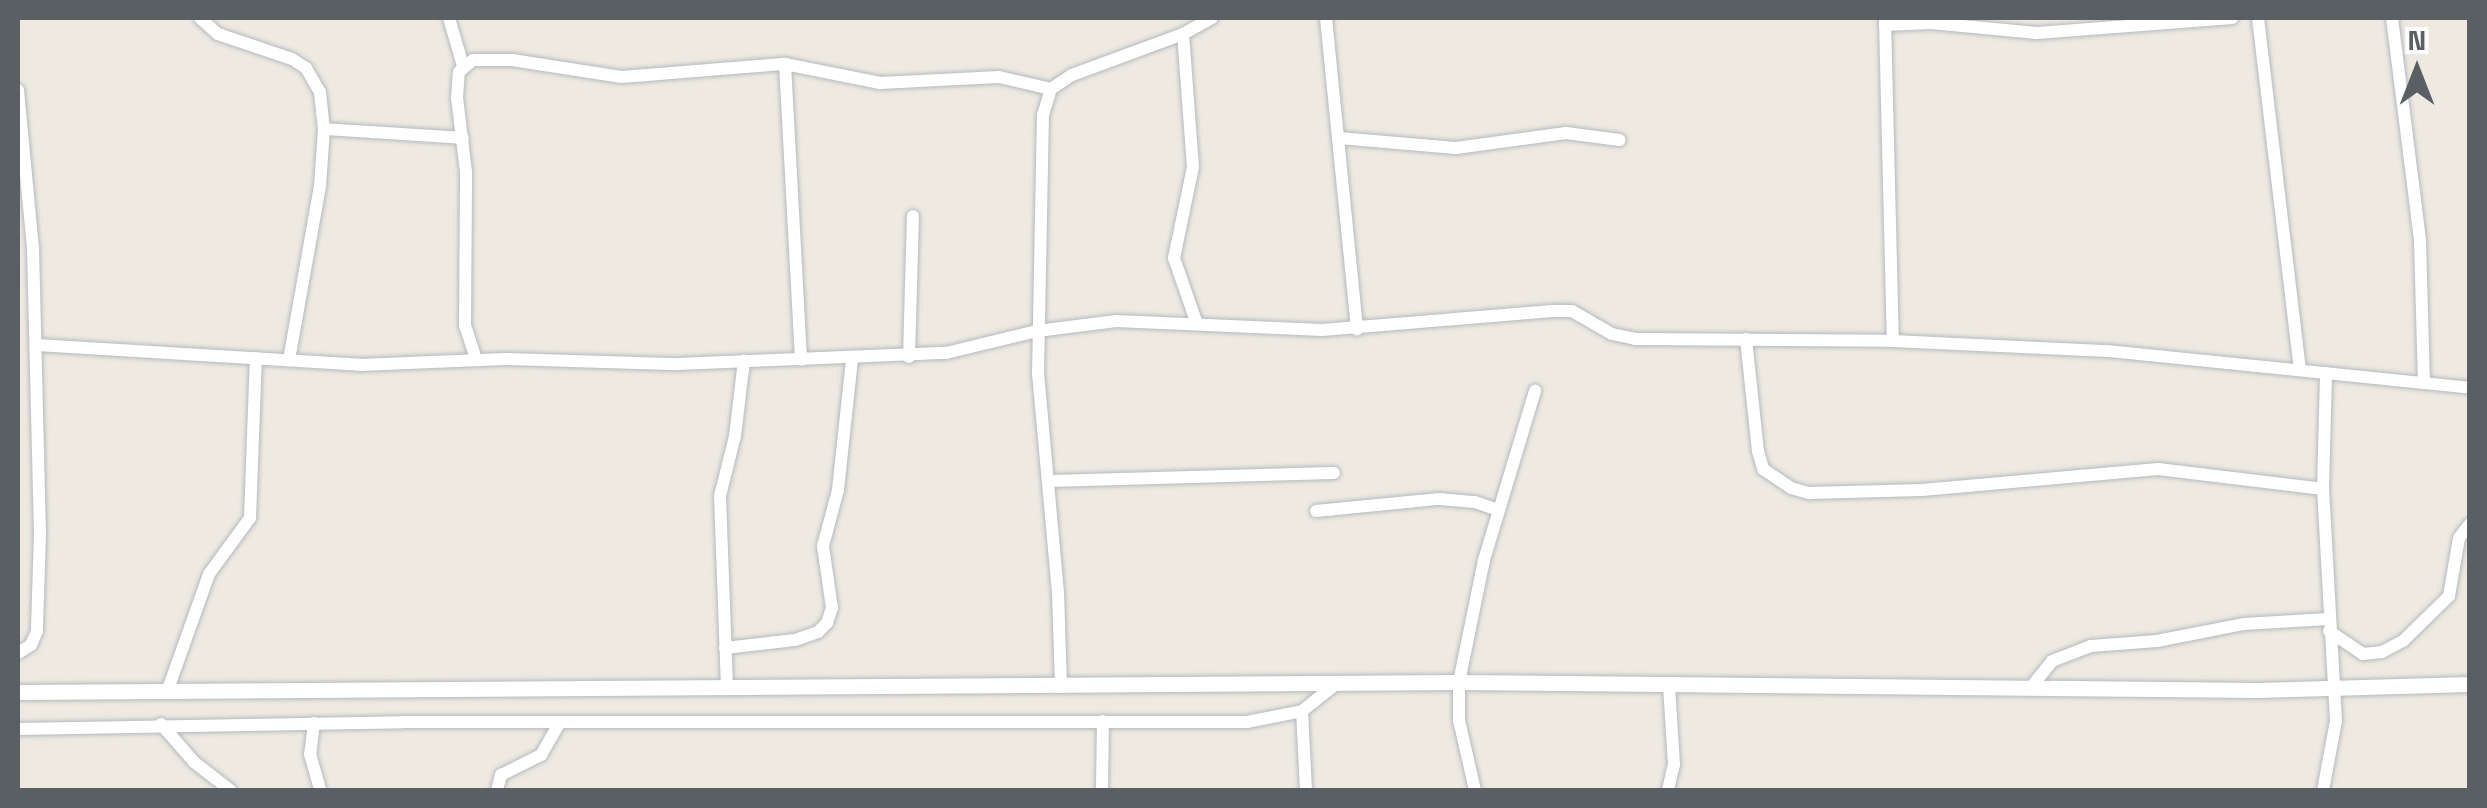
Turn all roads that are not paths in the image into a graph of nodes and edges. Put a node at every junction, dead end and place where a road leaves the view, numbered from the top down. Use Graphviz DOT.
graph roads {
  1 [pos="200,18"];
  2 [pos="449,18"];
  3 [pos="1212,18"];
  4 [pos="1326,18"];
  5 [pos="2232,18"];
  6 [pos="2258,18"];
  7 [pos="2392,18"];
  8 [pos="1885,21"];
  9 [pos="1183,34"];
  10 [pos="785,64"];
  11 [pos="463,66"];
  12 [pos="1051,89"];
  13 [pos="18,90"];
  14 [pos="324,129"];
  15 [pos="463,138"];
  16 [pos="1338,138"];
  17 [pos="1620,140"];
  18 [pos="914,216"];
  19 [pos="1196,321"];
  20 [pos="1357,329"];
  21 [pos="1037,331"];
  22 [pos="1746,339"];
  23 [pos="1894,341"];
  24 [pos="37,345"];
  25 [pos="909,357"];
  26 [pos="256,358"];
  27 [pos="476,359"];
  28 [pos="289,360"];
  29 [pos="801,360"];
  30 [pos="852,360"];
  31 [pos="744,361"];
  32 [pos="2300,370"];
  33 [pos="2326,373"];
  34 [pos="2424,384"];
  35 [pos="2470,388"];
  36 [pos="1536,390"];
  37 [pos="1334,473"];
  38 [pos="1048,482"];
  39 [pos="2323,489"];
  40 [pos="1498,510"];
  41 [pos="1316,511"];
  42 [pos="2470,524"];
  43 [pos="2328,625"];
  44 [pos="724,648"];
  45 [pos="18,653"];
  46 [pos="1459,682"];
  47 [pos="1336,684"];
  48 [pos="1670,684"];
  49 [pos="2470,684"];
  50 [pos="1061,686"];
  51 [pos="2032,686"];
  52 [pos="727,687"];
  53 [pos="2335,689"];
  54 [pos="18,692"];
  55 [pos="167,692"];
  56 [pos="1302,711"];
  57 [pos="1103,721"];
  58 [pos="314,723"];
  59 [pos="161,724"];
  60 [pos="559,724"];
  61 [pos="18,729"];
  62 [pos="230,790"];
  63 [pos="320,790"];
  64 [pos="497,790"];
  65 [pos="1102,790"];
  66 [pos="1306,790"];
  67 [pos="1474,790"];
  68 [pos="1668,790"];
  69 [pos="2323,790"];
  1 -- 14 [label="street"];
  2 -- 11 [label="street"];
  3 -- 9 [label="street"];
  4 -- 16 [label="street"];
  5 -- 8 [label="street"];
  6 -- 32 [label="street"];
  7 -- 34 [label="street"];
  8 -- 23 [label="street"];
  9 -- 12 [label="street"];
  9 -- 19 [label="street"];
  10 -- 11 [label="street"];
  10 -- 12 [label="street"];
  10 -- 29 [label="street"];
  11 -- 15 [label="street"];
  12 -- 21 [label="street"];
  13 -- 24 [label="street"];
  14 -- 15 [label="street"];
  14 -- 28 [label="street"];
  15 -- 27 [label="street"];
  16 -- 17 [label="street"];
  16 -- 20 [label="street"];
  18 -- 25 [label="street"];
  19 -- 20 [label="street"];
  19 -- 21 [label="street"];
  20 -- 22 [label="street"];
  21 -- 25 [label="street"];
  21 -- 38 [label="street"];
  22 -- 23 [label="street"];
  22 -- 39 [label="street"];
  23 -- 32 [label="street"];
  24 -- 26 [label="street"];
  24 -- 45 [label="street"];
  25 -- 30 [label="street"];
  26 -- 28 [label="street"];
  26 -- 55 [label="street"];
  27 -- 28 [label="street"];
  27 -- 31 [label="street"];
  29 -- 30 [label="street"];
  29 -- 31 [label="street"];
  30 -- 44 [label="street"];
  31 -- 44 [label="street"];
  32 -- 33 [label="street"];
  33 -- 34 [label="street"];
  33 -- 39 [label="street"];
  34 -- 35 [label="street"];
  36 -- 40 [label="street"];
  37 -- 38 [label="street"];
  38 -- 50 [label="street"];
  39 -- 43 [label="street"];
  40 -- 41 [label="street"];
  40 -- 46 [label="street"];
  42 -- 43 [label="street"];
  43 -- 51 [label="street"];
  43 -- 53 [label="street"];
  44 -- 52 [label="street"];
  46 -- 47 [label="street"];
  46 -- 48 [label="street"];
  46 -- 67 [label="street"];
  47 -- 50 [label="street"];
  47 -- 56 [label="street"];
  48 -- 51 [label="street"];
  48 -- 68 [label="street"];
  49 -- 53 [label="street"];
  50 -- 52 [label="street"];
  51 -- 53 [label="street"];
  52 -- 55 [label="street"];
  53 -- 69 [label="street"];
  54 -- 55 [label="street"];
  56 -- 57 [label="street"];
  56 -- 66 [label="street"];
  57 -- 60 [label="street"];
  57 -- 65 [label="street"];
  58 -- 59 [label="street"];
  58 -- 60 [label="street"];
  58 -- 63 [label="street"];
  59 -- 61 [label="street"];
  59 -- 62 [label="street"];
  60 -- 64 [label="street"];
}
